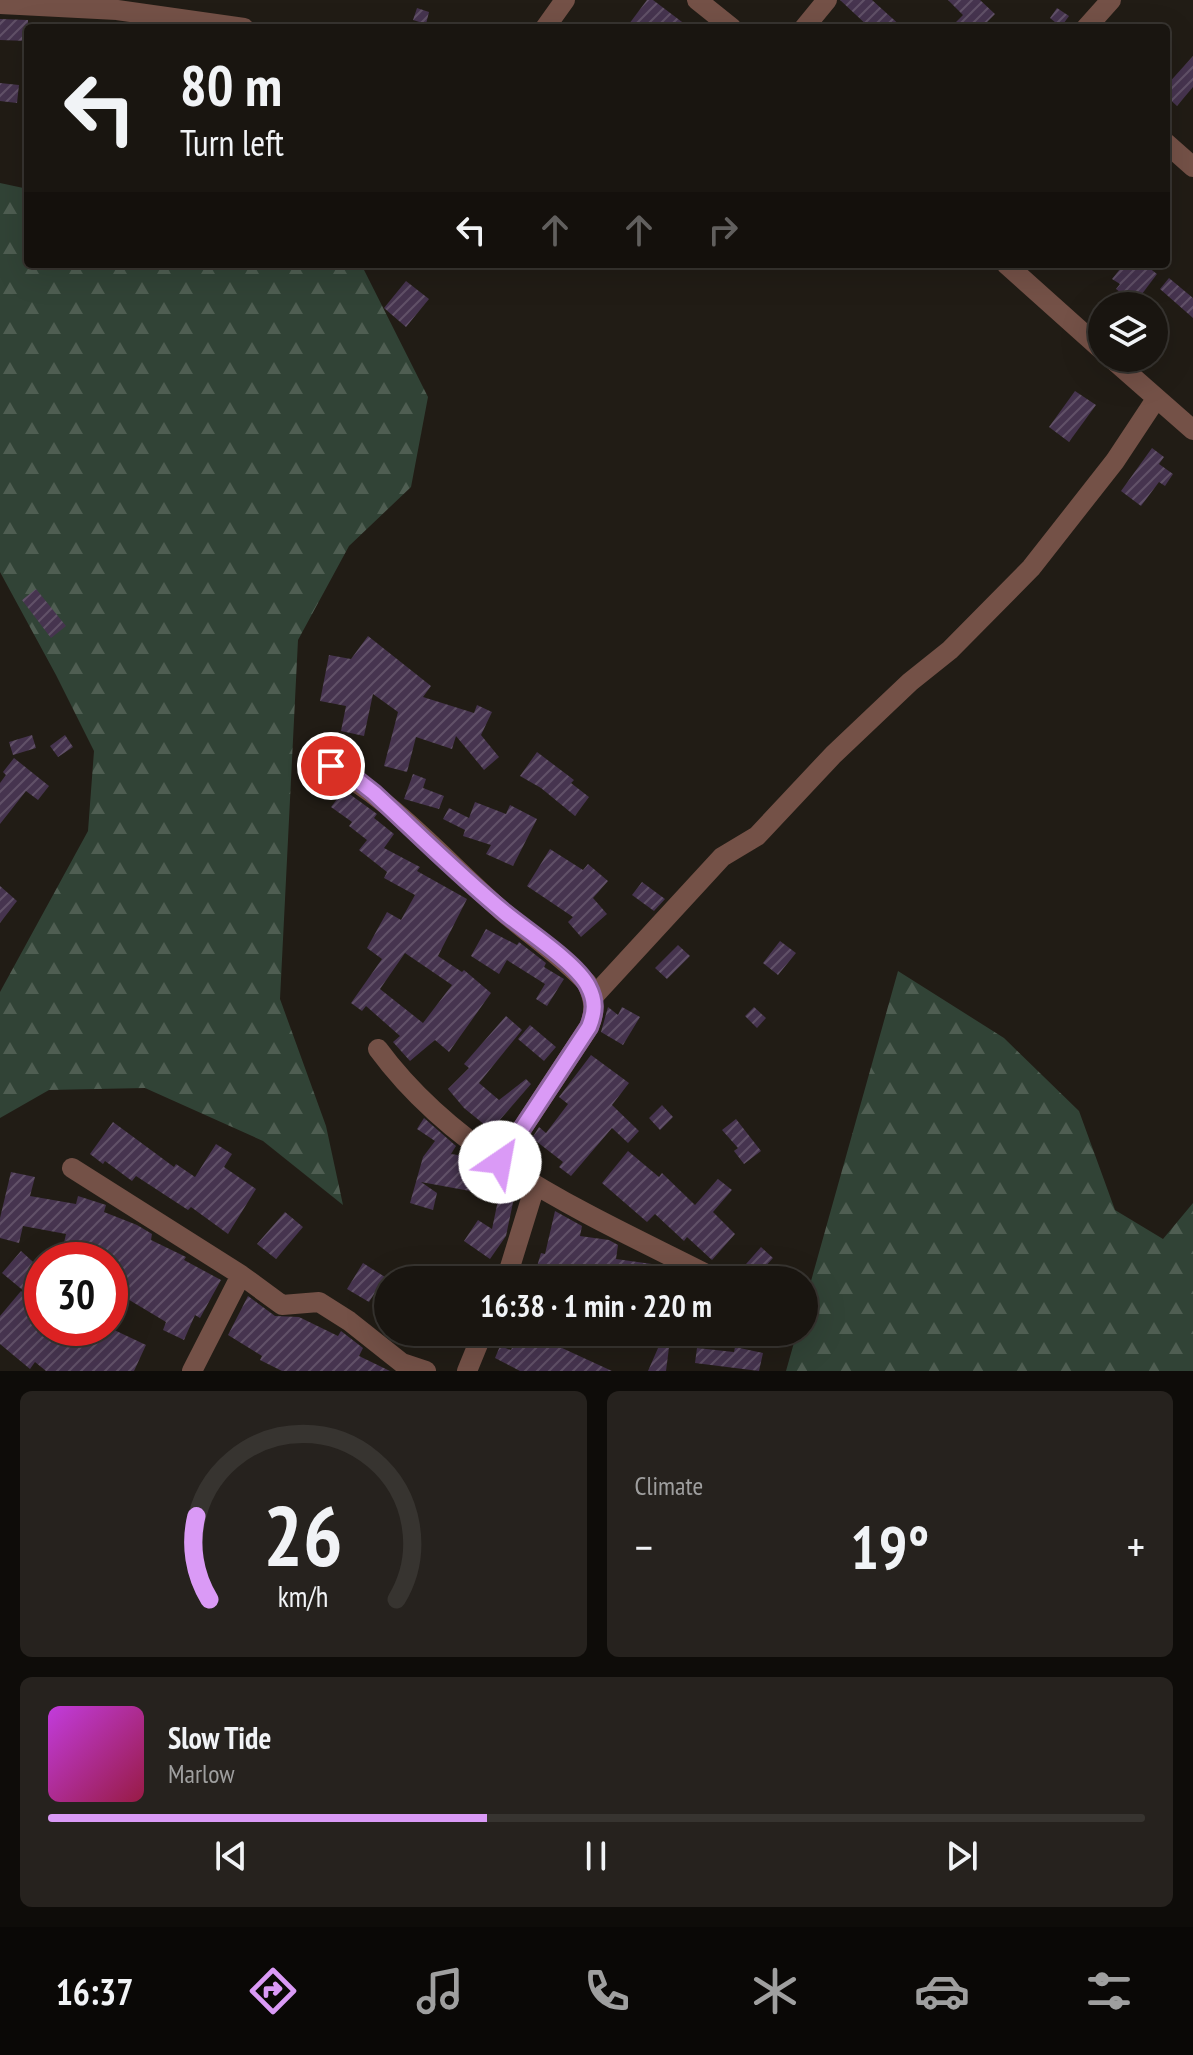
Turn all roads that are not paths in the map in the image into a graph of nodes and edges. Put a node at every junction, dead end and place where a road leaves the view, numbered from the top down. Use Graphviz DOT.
graph roads {
  1 [pos="565,0"];
  2 [pos="697,0"];
  3 [pos="827,0"];
  4 [pos="1111,0"];
  5 [pos="0,4"];
  6 [pos="118,5"];
  7 [pos="222,24"];
  8 [pos="548,24"];
  9 [pos="727,24"];
  10 [pos="807,24"];
  11 [pos="1090,24"];
  12 [pos="1170,147"];
  13 [pos="1193,167"];
  14 [pos="1010,268"];
  15 [pos="1088,337"];
  16 [pos="1126,372"];
  17 [pos="1156,399"];
  18 [pos="1193,430"];
  19 [pos="316,759"];
  20 [pos="593,997"];
  21 [pos="378,1049"];
  22 [pos="500,1162"];
  23 [pos="72,1168"];
  24 [pos="535,1186"];
  25 [pos="510,1266"];
  26 [pos="691,1266"];
  27 [pos="241,1275"];
  28 [pos="477,1346"];
  29 [pos="192,1371"];
  30 [pos="426,1371"];
  31 [pos="467,1371"];
  1 -- 8 [label="street"];
  2 -- 9 [label="street"];
  3 -- 10 [label="street"];
  4 -- 11 [label="street"];
  5 -- 6 [label="street"];
  6 -- 7 [label="street"];
  12 -- 13 [label="street"];
  14 -- 15 [label="street"];
  16 -- 17 [label="street"];
  17 -- 18 [label="street"];
  17 -- 20 [label="street"];
  19 -- 20 [label="street"];
  20 -- 22 [label="street"];
  21 -- 22 [label="street"];
  22 -- 24 [label="street"];
  23 -- 27 [label="street"];
  24 -- 25 [label="street"];
  24 -- 26 [label="street"];
  27 -- 29 [label="street"];
  27 -- 30 [label="street"];
  28 -- 31 [label="street"];
}
